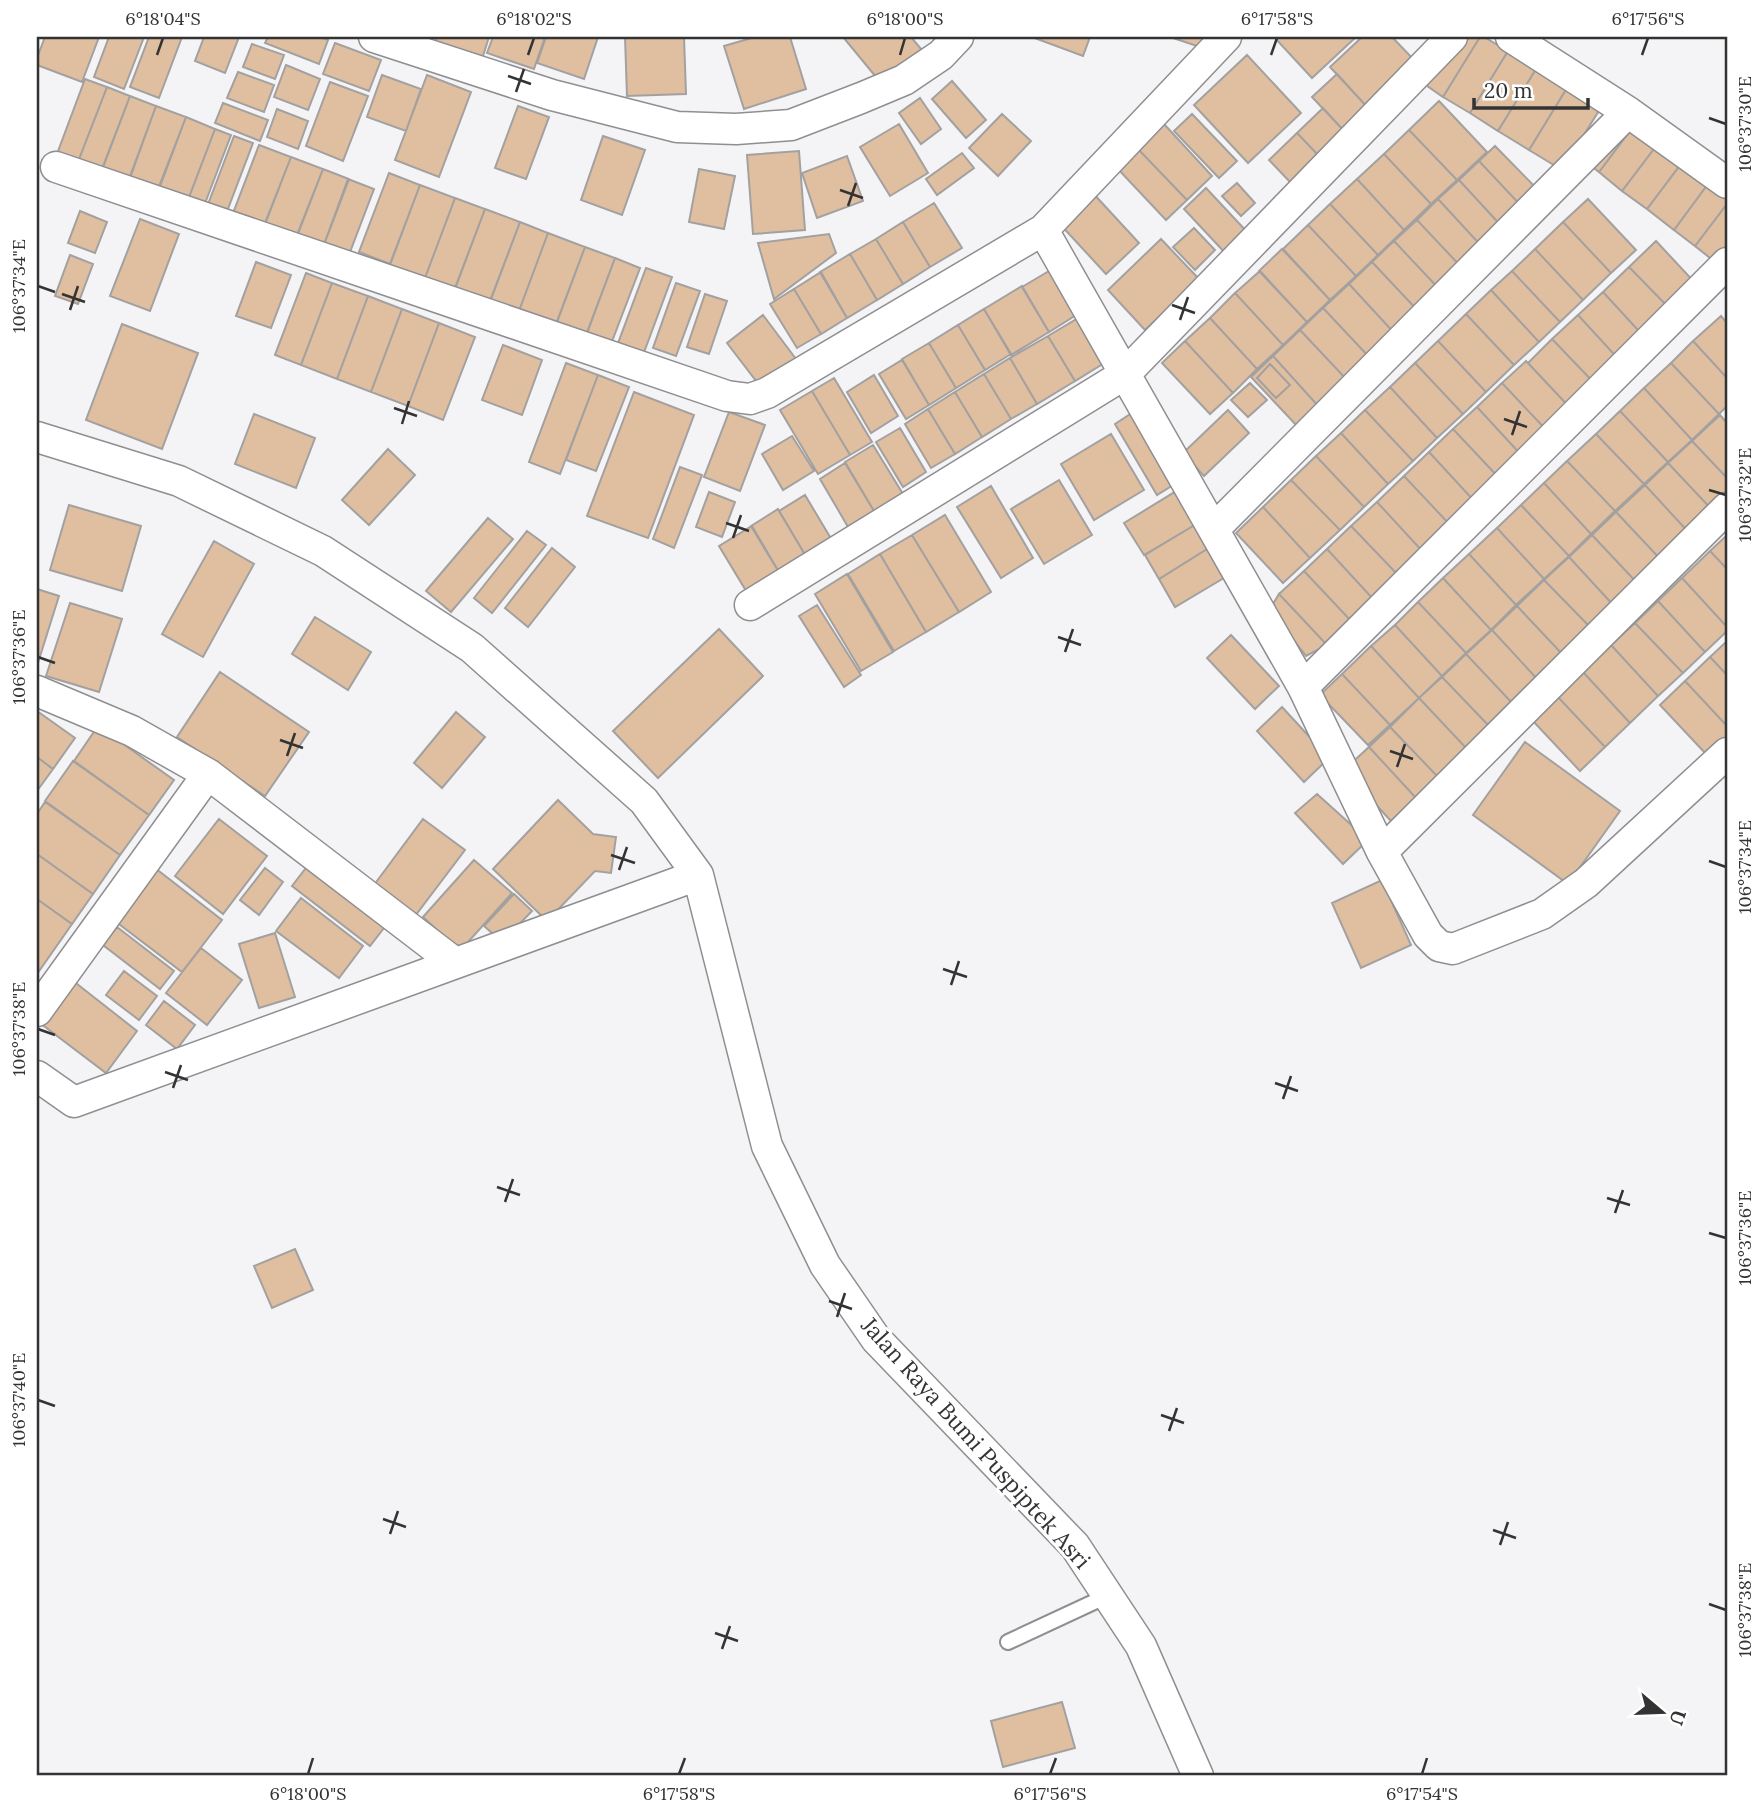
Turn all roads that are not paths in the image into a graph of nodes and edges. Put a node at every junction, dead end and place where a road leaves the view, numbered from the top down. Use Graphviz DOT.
graph roads {
  1 [pos="374,37"];
  2 [pos="958,37"];
  3 [pos="1226,37"];
  4 [pos="1452,37"];
  5 [pos="1511,37"];
  6 [pos="1628,112"];
  7 [pos="56,167"];
  8 [pos="1727,183"];
  9 [pos="1043,230"];
  10 [pos="1727,263"];
  11 [pos="1125,374"];
  12 [pos="37,438"];
  13 [pos="1727,508"];
  14 [pos="1214,529"];
  15 [pos="750,605"];
  16 [pos="1303,687"];
  17 [pos="37,691"];
  18 [pos="1727,753"];
  19 [pos="208,774"];
  20 [pos="1382,852"];
  21 [pos="698,875"];
  22 [pos="455,963"];
  23 [pos="37,1011"];
  24 [pos="37,1076"];
  25 [pos="1109,1594"];
  26 [pos="1008,1642"];
  27 [pos="1198,1776"];
  1 -- 2 [label="street"];
  3 -- 9 [label="street"];
  4 -- 11 [label="street"];
  5 -- 6 [label="street"];
  6 -- 8 [label="street"];
  6 -- 14 [label="street"];
  7 -- 9 [label="street"];
  9 -- 11 [label="street"];
  10 -- 16 [label="street"];
  11 -- 14 [label="street"];
  11 -- 15 [label="street"];
  12 -- 21 [label="street, Jalan Raya Bumi Puspiptek Asri"];
  13 -- 20 [label="street"];
  14 -- 16 [label="street"];
  16 -- 20 [label="street"];
  17 -- 19 [label="street"];
  18 -- 20 [label="street"];
  19 -- 22 [label="street"];
  19 -- 23 [label="street"];
  21 -- 22 [label="street"];
  21 -- 25 [label="street, Jalan Raya Bumi Puspiptek Asri"];
  22 -- 24 [label="street"];
  25 -- 26 [label="lane"];
  25 -- 27 [label="street, Jalan Raya Bumi Puspiptek Asri"];
}
